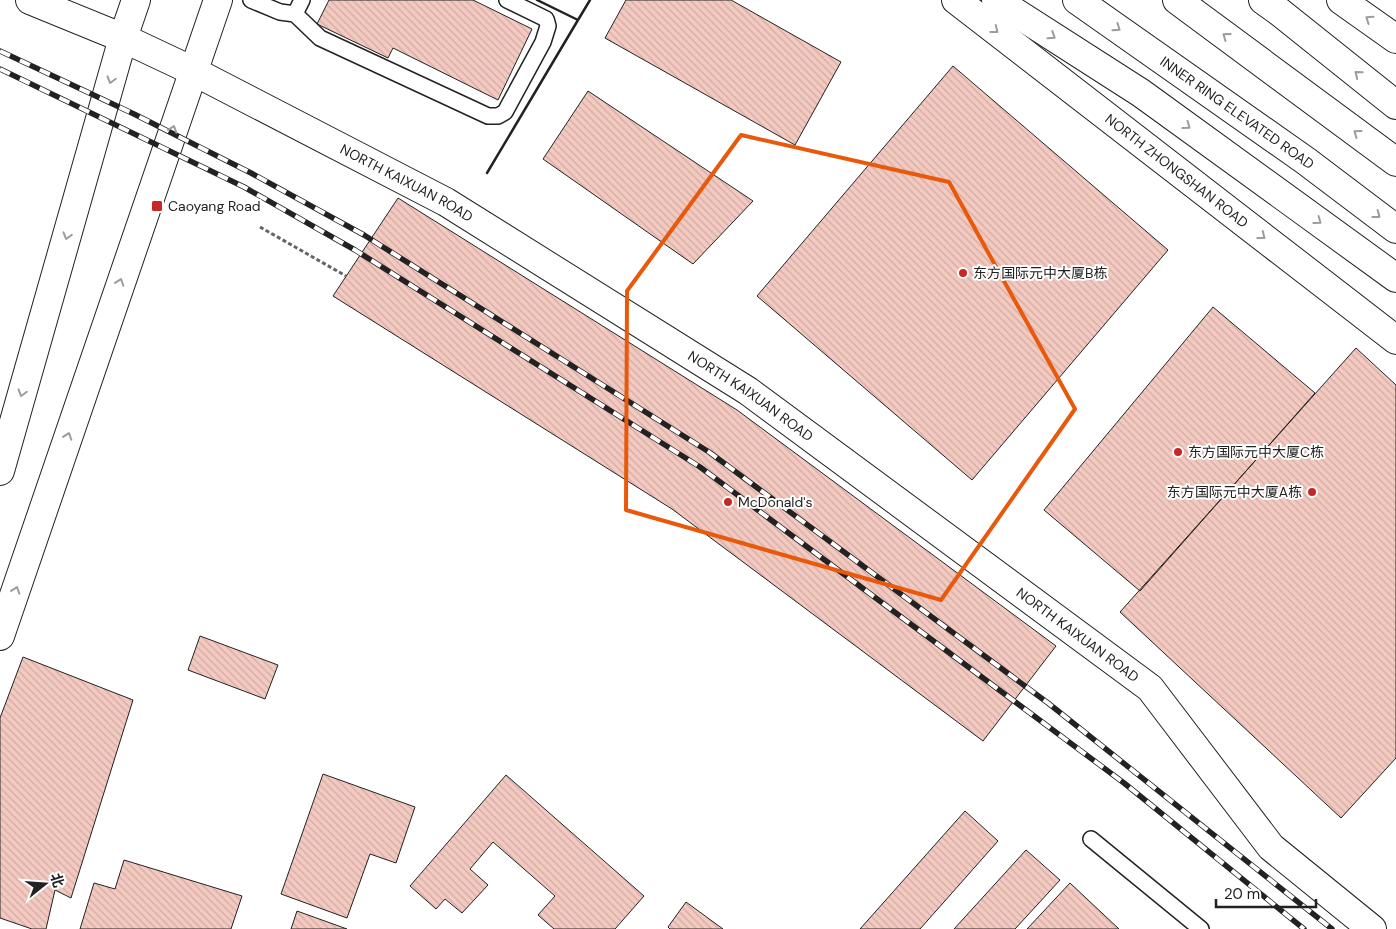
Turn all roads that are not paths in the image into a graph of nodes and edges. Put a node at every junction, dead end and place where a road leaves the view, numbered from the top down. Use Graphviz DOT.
graph roads {
  1 [pos="30,0"];
  2 [pos="136,0"];
  3 [pos="218,0"];
  4 [pos="251,0"];
  5 [pos="507,0"];
  6 [pos="956,0"];
  7 [pos="996,0"];
  8 [pos="1077,0"];
  9 [pos="1176,0"];
  10 [pos="1263,0"];
  11 [pos="1341,0"];
  12 [pos="299,7"];
  13 [pos="123,38"];
  14 [pos="1396,39"];
  15 [pos="193,71"];
  16 [pos="1396,105"];
  17 [pos="1396,162"];
  18 [pos="1396,229"];
  19 [pos="1396,278"];
  20 [pos="1396,340"];
  21 [pos="0,471"];
  22 [pos="0,636"];
  23 [pos="1092,840"];
  24 [pos="1201,929"];
  25 [pos="1372,929"];
  1 -- 13 [label="main road, NORTH KAIXUAN ROAD"];
  2 -- 13 [label="main road"];
  3 -- 15 [label="main road"];
  4 -- 12 [label="lane"];
  5 -- 12 [label="lane"];
  6 -- 20 [label="main road, NORTH ZHONGSHAN ROAD, one-way"];
  7 -- 19 [label="main road, one-way"];
  8 -- 18 [label="main road, INNER RING ELEVATED ROAD, one-way"];
  17 -- 9 [label="main road, one-way"];
  16 -- 10 [label="main road, one-way"];
  14 -- 11 [label="main road, one-way"];
  13 -- 15 [label="main road, NORTH KAIXUAN ROAD"];
  13 -- 21 [label="main road, one-way"];
  22 -- 15 [label="main road, one-way"];
  15 -- 25 [label="main road, NORTH KAIXUAN ROAD"];
  23 -- 24 [label="lane"];
}
